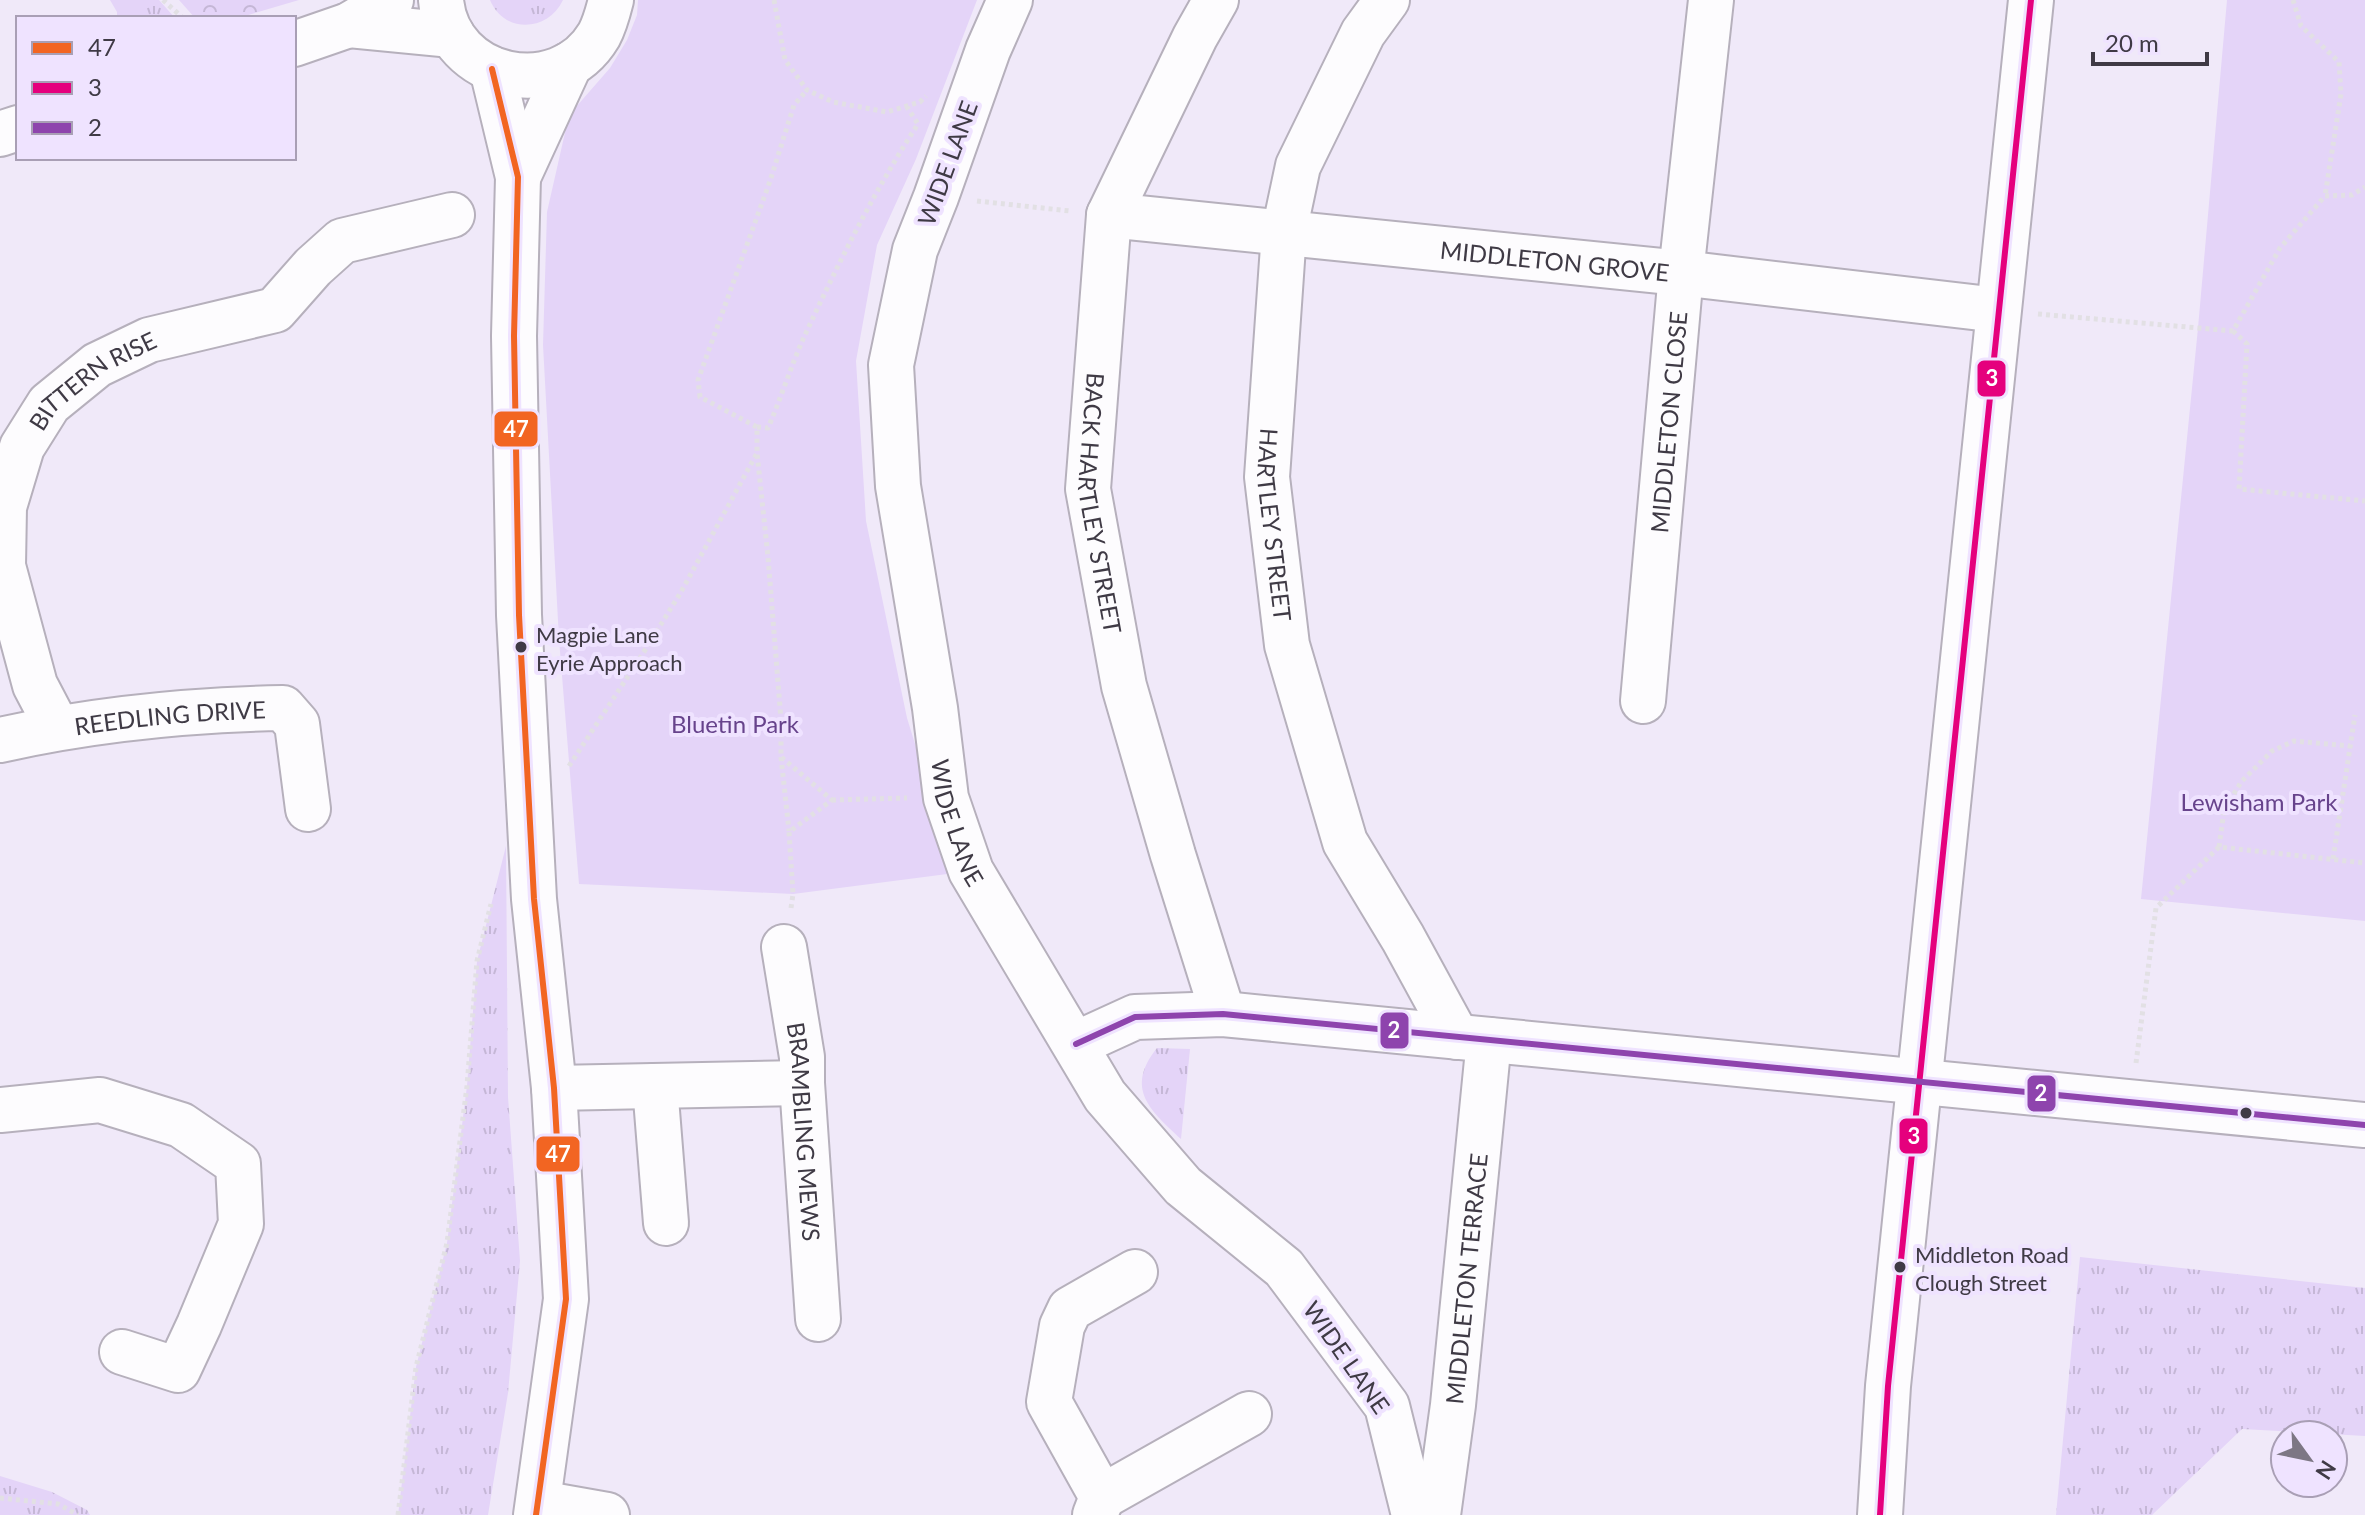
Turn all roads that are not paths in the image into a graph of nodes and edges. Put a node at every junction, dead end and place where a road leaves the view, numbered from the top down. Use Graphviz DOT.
graph roads {
  1 [pos="391,0"];
  2 [pos="611,0"];
  3 [pos="1010,0"];
  4 [pos="1216,0"];
  5 [pos="1387,0"];
  6 [pos="1711,0"];
  7 [pos="2031,0"];
  8 [pos="446,18"];
  9 [pos="349,25"];
  10 [pos="296,43"];
  11 [pos="570,64"];
  12 [pos="492,69"];
  13 [pos="518,177"];
  14 [pos="452,215"];
  15 [pos="1109,215"];
  16 [pos="1284,232"];
  17 [pos="1681,273"];
  18 [pos="1998,310"];
  19 [pos="1643,701"];
  20 [pos="57,727"];
  21 [pos="0,740"];
  22 [pos="308,809"];
  23 [pos="784,947"];
  24 [pos="1223,1014"];
  25 [pos="1473,1038"];
  26 [pos="1076,1044"];
  27 [pos="1921,1082"];
  28 [pos="802,1083"];
  29 [pos="655,1086"];
  30 [pos="554,1088"];
  31 [pos="0,1110"];
  32 [pos="2365,1125"];
  33 [pos="666,1223"];
  34 [pos="1135,1272"];
  35 [pos="818,1319"];
  36 [pos="122,1352"];
  37 [pos="1249,1414"];
  38 [pos="1098,1506"];
  39 [pos="538,1509"];
  40 [pos="607,1515"];
  41 [pos="1414,1515"];
  42 [pos="1438,1515"];
  43 [pos="1880,1515"];
  1 -- 9 [label="street"];
  2 -- 11 [label="street"];
  3 -- 26 [label="street, WIDE LANE"];
  4 -- 15 [label="street, BACK HARTLEY STREET"];
  5 -- 16 [label="street, HARTLEY STREET"];
  6 -- 17 [label="street, MIDDLETON CLOSE"];
  7 -- 18 [label="street"];
  8 -- 9 [label="street"];
  8 -- 12 [label="street"];
  9 -- 10 [label="street"];
  11 -- 12 [label="street"];
  11 -- 13 [label="street"];
  12 -- 13 [label="street"];
  13 -- 30 [label="street"];
  14 -- 20 [label="street, BITTERN RISE"];
  15 -- 16 [label="street, MIDDLETON GROVE"];
  15 -- 24 [label="street, BACK HARTLEY STREET"];
  16 -- 17 [label="street, MIDDLETON GROVE"];
  16 -- 25 [label="street, HARTLEY STREET"];
  17 -- 18 [label="street, MIDDLETON GROVE"];
  17 -- 19 [label="street, MIDDLETON CLOSE"];
  18 -- 27 [label="street"];
  20 -- 21 [label="street, REEDLING DRIVE"];
  20 -- 22 [label="street, REEDLING DRIVE"];
  23 -- 28 [label="street, BRAMBLING MEWS"];
  24 -- 25 [label="street"];
  24 -- 26 [label="street"];
  25 -- 27 [label="street"];
  25 -- 42 [label="street, MIDDLETON TERRACE"];
  26 -- 41 [label="street, WIDE LANE"];
  27 -- 32 [label="street"];
  27 -- 43 [label="street"];
  28 -- 29 [label="street"];
  28 -- 35 [label="street, BRAMBLING MEWS"];
  29 -- 30 [label="street"];
  29 -- 33 [label="street"];
  30 -- 39 [label="street"];
  31 -- 36 [label="street"];
  34 -- 38 [label="street"];
  37 -- 38 [label="street"];
  39 -- 40 [label="street"];
}
